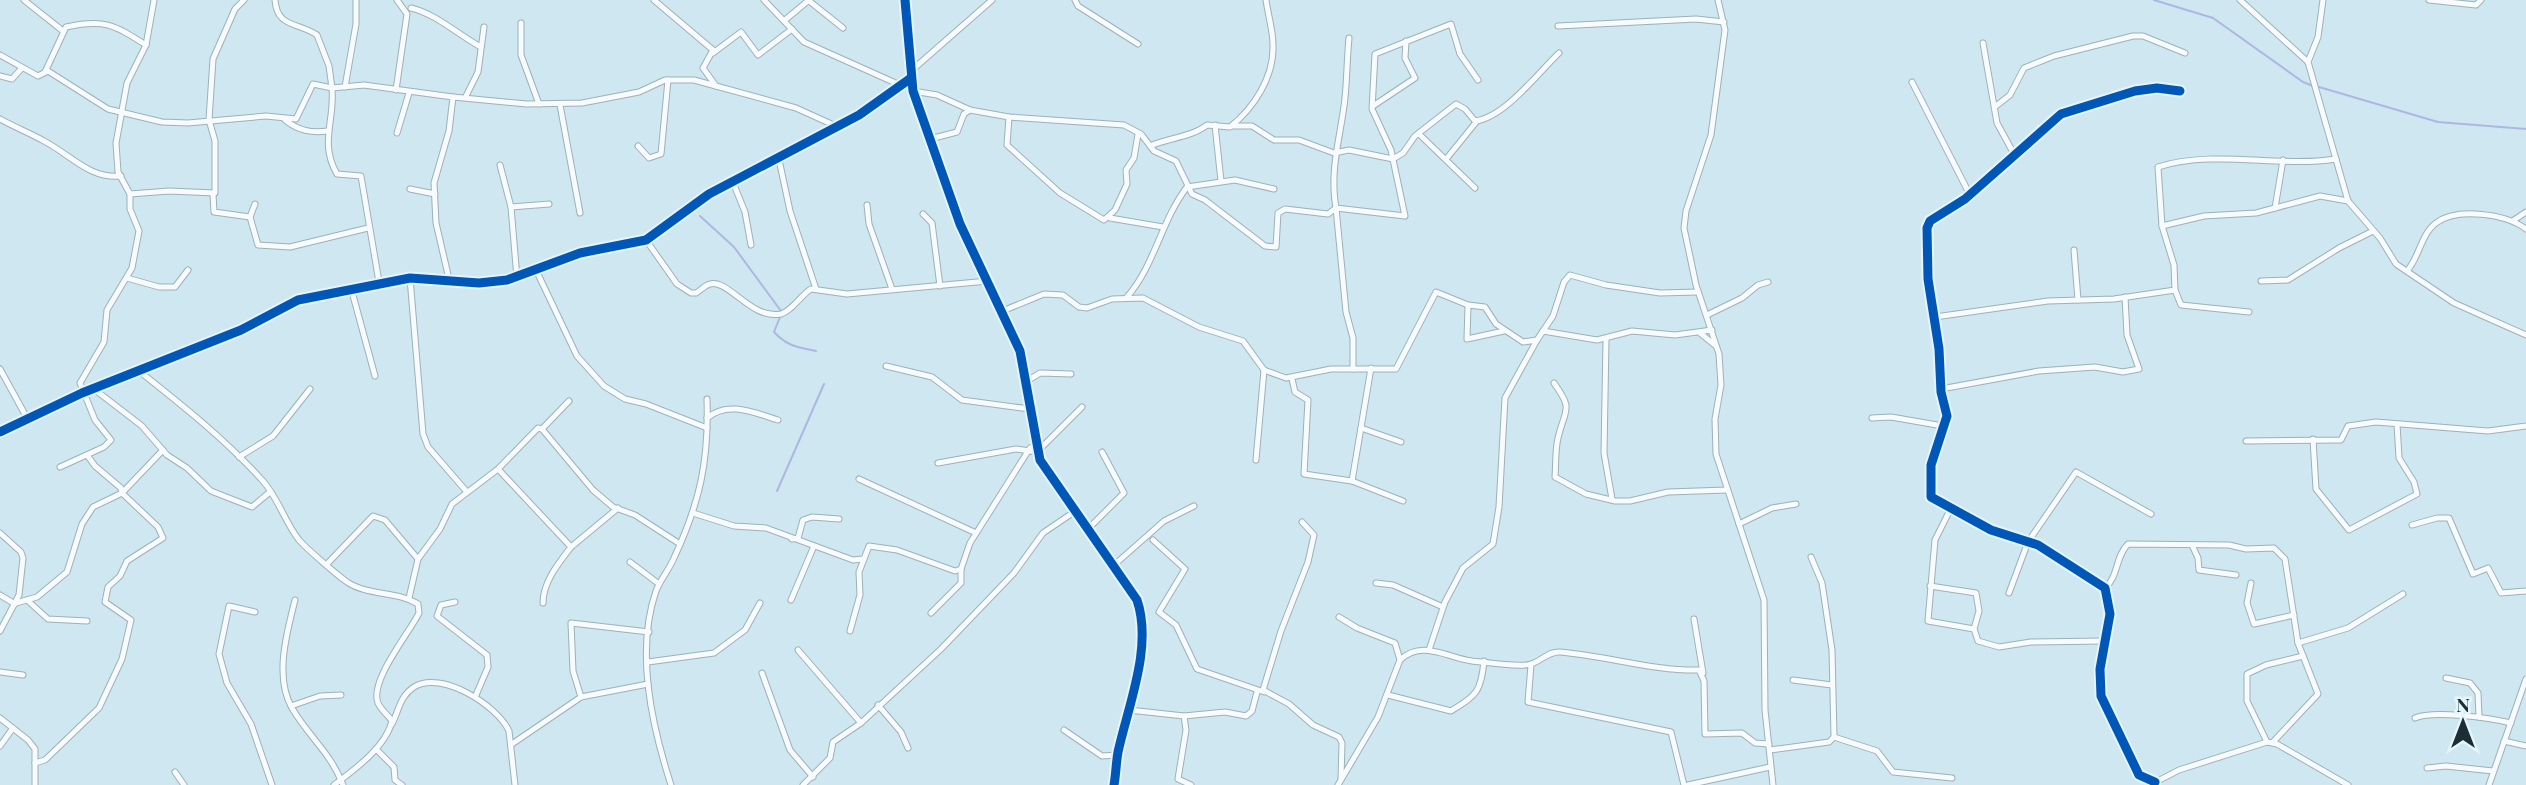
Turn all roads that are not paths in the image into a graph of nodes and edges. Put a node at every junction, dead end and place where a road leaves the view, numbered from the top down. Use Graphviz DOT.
graph roads {
  1 [pos="24,0"];
  2 [pos="154,0"];
  3 [pos="244,0"];
  4 [pos="275,0"];
  5 [pos="356,0"];
  6 [pos="397,0"];
  7 [pos="412,0"];
  8 [pos="654,0"];
  9 [pos="764,0"];
  10 [pos="808,0"];
  11 [pos="905,0"];
  12 [pos="992,0"];
  13 [pos="1075,0"];
  14 [pos="1266,0"];
  15 [pos="1718,0"];
  16 [pos="2240,0"];
  17 [pos="2323,0"];
  18 [pos="2429,0"];
  19 [pos="2481,0"];
  20 [pos="409,9"];
  21 [pos="785,20"];
  22 [pos="1724,22"];
  23 [pos="520,23"];
  24 [pos="1558,26"];
  25 [pos="484,27"];
  26 [pos="843,28"];
  27 [pos="792,29"];
  28 [pos="63,31"];
  29 [pos="1349,38"];
  30 [pos="1406,41"];
  31 [pos="1983,43"];
  32 [pos="1138,44"];
  33 [pos="146,45"];
  34 [pos="479,46"];
  35 [pos="713,53"];
  36 [pos="1559,53"];
  37 [pos="2185,53"];
  38 [pos="0,55"];
  39 [pos="2308,62"];
  40 [pos="21,69"];
  41 [pos="911,71"];
  42 [pos="45,72"];
  43 [pos="0,76"];
  44 [pos="911,78"];
  45 [pos="668,80"];
  46 [pos="1478,80"];
  47 [pos="1912,82"];
  48 [pos="900,85"];
  49 [pos="716,86"];
  50 [pos="345,87"];
  51 [pos="332,88"];
  52 [pos="396,90"];
  53 [pos="914,91"];
  54 [pos="2180,91"];
  55 [pos="409,93"];
  56 [pos="466,96"];
  57 [pos="453,97"];
  58 [pos="539,104"];
  59 [pos="560,105"];
  60 [pos="1373,106"];
  61 [pos="1996,106"];
  62 [pos="970,110"];
  63 [pos="123,112"];
  64 [pos="1009,117"];
  65 [pos="0,119"];
  66 [pos="209,120"];
  67 [pos="285,120"];
  68 [pos="1477,121"];
  69 [pos="1215,125"];
  70 [pos="1232,126"];
  71 [pos="838,127"];
  72 [pos="328,131"];
  73 [pos="397,133"];
  74 [pos="1138,134"];
  75 [pos="1419,134"];
  76 [pos="930,139"];
  77 [pos="638,146"];
  78 [pos="1150,146"];
  79 [pos="1334,153"];
  80 [pos="2014,154"];
  81 [pos="778,155"];
  82 [pos="1447,158"];
  83 [pos="1393,159"];
  84 [pos="2336,159"];
  85 [pos="2283,160"];
  86 [pos="500,165"];
  87 [pos="121,176"];
  88 [pos="732,180"];
  89 [pos="1220,181"];
  90 [pos="1187,187"];
  91 [pos="1475,188"];
  92 [pos="410,189"];
  93 [pos="1274,189"];
  94 [pos="130,194"];
  95 [pos="213,194"];
  96 [pos="435,194"];
  97 [pos="1970,195"];
  98 [pos="2348,201"];
  99 [pos="255,204"];
  100 [pos="549,204"];
  101 [pos="867,205"];
  102 [pos="511,206"];
  103 [pos="1336,208"];
  104 [pos="2275,208"];
  105 [pos="2526,212"];
  106 [pos="580,213"];
  107 [pos="923,214"];
  108 [pos="250,217"];
  109 [pos="1110,218"];
  110 [pos="2514,220"];
  111 [pos="2162,226"];
  112 [pos="1163,227"];
  113 [pos="368,228"];
  114 [pos="2526,229"];
  115 [pos="2373,231"];
  116 [pos="646,240"];
  117 [pos="751,244"];
  118 [pos="2074,250"];
  119 [pos="188,270"];
  120 [pos="536,270"];
  121 [pos="2407,271"];
  122 [pos="127,278"];
  123 [pos="410,278"];
  124 [pos="517,278"];
  125 [pos="449,279"];
  126 [pos="988,281"];
  127 [pos="2261,281"];
  128 [pos="379,282"];
  129 [pos="1768,282"];
  130 [pos="940,286"];
  131 [pos="351,288"];
  132 [pos="816,289"];
  133 [pos="892,289"];
  134 [pos="2175,290"];
  135 [pos="1698,292"];
  136 [pos="2125,297"];
  137 [pos="1127,298"];
  138 [pos="2078,300"];
  139 [pos="1468,304"];
  140 [pos="1000,312"];
  141 [pos="2249,312"];
  142 [pos="1707,315"];
  143 [pos="1935,317"];
  144 [pos="1712,330"];
  145 [pos="1504,331"];
  146 [pos="1543,331"];
  147 [pos="1700,333"];
  148 [pos="2526,335"];
  149 [pos="1537,340"];
  150 [pos="1606,340"];
  151 [pos="1717,347"];
  152 [pos="886,366"];
  153 [pos="1371,368"];
  154 [pos="0,369"];
  155 [pos="1353,369"];
  156 [pos="1264,370"];
  157 [pos="139,371"];
  158 [pos="1071,374"];
  159 [pos="375,376"];
  160 [pos="1292,379"];
  161 [pos="1027,382"];
  162 [pos="1553,383"];
  163 [pos="94,389"];
  164 [pos="1941,389"];
  165 [pos="310,390"];
  166 [pos="82,393"];
  167 [pos="706,399"];
  168 [pos="569,401"];
  169 [pos="1082,407"];
  170 [pos="1030,409"];
  171 [pos="27,418"];
  172 [pos="707,418"];
  173 [pos="1872,418"];
  174 [pos="778,420"];
  175 [pos="2397,424"];
  176 [pos="1943,426"];
  177 [pos="2526,426"];
  178 [pos="708,428"];
  179 [pos="1361,428"];
  180 [pos="542,429"];
  181 [pos="0,432"];
  182 [pos="2313,439"];
  183 [pos="2246,441"];
  184 [pos="1401,442"];
  185 [pos="1030,448"];
  186 [pos="163,450"];
  187 [pos="1037,452"];
  188 [pos="1102,452"];
  189 [pos="86,455"];
  190 [pos="239,457"];
  191 [pos="1256,460"];
  192 [pos="938,463"];
  193 [pos="60,467"];
  194 [pos="498,470"];
  195 [pos="859,479"];
  196 [pos="1352,481"];
  197 [pos="1727,491"];
  198 [pos="270,492"];
  199 [pos="467,492"];
  200 [pos="122,493"];
  201 [pos="1612,499"];
  202 [pos="1403,501"];
  203 [pos="1796,504"];
  204 [pos="1194,506"];
  205 [pos="618,508"];
  206 [pos="1950,510"];
  207 [pos="1074,512"];
  208 [pos="693,513"];
  209 [pos="2151,514"];
  210 [pos="839,519"];
  211 [pos="1302,522"];
  212 [pos="1739,524"];
  213 [pos="2412,525"];
  214 [pos="1087,530"];
  215 [pos="0,533"];
  216 [pos="976,533"];
  217 [pos="792,539"];
  218 [pos="1153,540"];
  219 [pos="2028,542"];
  220 [pos="680,544"];
  221 [pos="2192,545"];
  222 [pos="814,546"];
  223 [pos="570,547"];
  224 [pos="1811,557"];
  225 [pos="418,559"];
  226 [pos="863,559"];
  227 [pos="631,562"];
  228 [pos="327,564"];
  229 [pos="1114,566"];
  230 [pos="961,569"];
  231 [pos="2236,575"];
  232 [pos="1376,583"];
  233 [pos="2251,583"];
  234 [pos="659,584"];
  235 [pos="1930,586"];
  236 [pos="2105,589"];
  237 [pos="2526,591"];
  238 [pos="2009,593"];
  239 [pos="2403,594"];
  240 [pos="0,595"];
  241 [pos="19,595"];
  242 [pos="409,598"];
  243 [pos="295,600"];
  244 [pos="792,600"];
  245 [pos="28,601"];
  246 [pos="455,602"];
  247 [pos="15,603"];
  248 [pos="543,603"];
  249 [pos="760,603"];
  250 [pos="1443,607"];
  251 [pos="255,612"];
  252 [pos="931,613"];
  253 [pos="2294,615"];
  254 [pos="1339,617"];
  255 [pos="1694,619"];
  256 [pos="87,621"];
  257 [pos="1974,629"];
  258 [pos="0,631"];
  259 [pos="850,631"];
  260 [pos="649,632"];
  261 [pos="2104,641"];
  262 [pos="2298,643"];
  263 [pos="798,650"];
  264 [pos="1429,650"];
  265 [pos="2303,656"];
  266 [pos="1400,660"];
  267 [pos="1484,661"];
  268 [pos="648,662"];
  269 [pos="1531,665"];
  270 [pos="0,672"];
  271 [pos="762,673"];
  272 [pos="1703,673"];
  273 [pos="23,675"];
  274 [pos="2446,678"];
  275 [pos="2526,679"];
  276 [pos="1793,680"];
  277 [pos="648,684"];
  278 [pos="1832,685"];
  279 [pos="1260,692"];
  280 [pos="341,695"];
  281 [pos="475,695"];
  282 [pos="1388,695"];
  283 [pos="582,697"];
  284 [pos="878,705"];
  285 [pos="291,706"];
  286 [pos="1129,710"];
  287 [pos="1184,716"];
  288 [pos="2479,717"];
  289 [pos="0,718"];
  290 [pos="2415,718"];
  291 [pos="861,723"];
  292 [pos="2511,723"];
  293 [pos="392,724"];
  294 [pos="13,728"];
  295 [pos="1064,730"];
  296 [pos="1834,737"];
  297 [pos="2504,741"];
  298 [pos="2270,742"];
  299 [pos="512,744"];
  300 [pos="0,746"];
  301 [pos="2526,746"];
  302 [pos="1770,747"];
  303 [pos="908,748"];
  304 [pos="376,749"];
  305 [pos="1117,755"];
  306 [pos="35,763"];
  307 [pos="1770,767"];
  308 [pos="2427,768"];
  309 [pos="2493,771"];
  310 [pos="175,772"];
  311 [pos="813,776"];
  312 [pos="1952,779"];
  313 [pos="342,782"];
  314 [pos="32,784"];
  315 [pos="1339,784"];
  316 [pos="2154,784"];
  317 [pos="184,785"];
  318 [pos="272,785"];
  319 [pos="334,785"];
  320 [pos="402,785"];
  321 [pos="515,785"];
  322 [pos="671,785"];
  323 [pos="803,785"];
  324 [pos="1114,785"];
  325 [pos="1191,785"];
  326 [pos="1686,785"];
  327 [pos="1773,785"];
  328 [pos="2348,785"];
  329 [pos="2489,785"];
  1 -- 28 [label="street"];
  2 -- 33 [label="street"];
  3 -- 66 [label="street"];
  4 -- 51 [label="street"];
  5 -- 50 [label="street"];
  6 -- 20 [label="street"];
  7 -- 20 [label="street"];
  8 -- 35 [label="street"];
  9 -- 21 [label="street"];
  10 -- 21 [label="street"];
  10 -- 26 [label="street"];
  11 -- 41 [label="street"];
  12 -- 41 [label="street"];
  13 -- 32 [label="street"];
  14 -- 70 [label="street"];
  15 -- 22 [label="street"];
  16 -- 39 [label="street"];
  17 -- 39 [label="street"];
  18 -- 19 [label="street"];
  20 -- 34 [label="street"];
  20 -- 52 [label="street"];
  21 -- 27 [label="street"];
  22 -- 24 [label="street"];
  22 -- 135 [label="street"];
  23 -- 58 [label="street"];
  25 -- 34 [label="street"];
  27 -- 35 [label="street"];
  27 -- 48 [label="street"];
  28 -- 33 [label="street"];
  28 -- 42 [label="street"];
  29 -- 79 [label="street"];
  30 -- 46 [label="street"];
  30 -- 60 [label="street"];
  30 -- 60 [label="street"];
  31 -- 61 [label="street"];
  33 -- 63 [label="street"];
  34 -- 56 [label="street"];
  35 -- 49 [label="street"];
  36 -- 68 [label="street"];
  37 -- 61 [label="street"];
  38 -- 40 [label="street"];
  39 -- 84 [label="street"];
  40 -- 42 [label="street"];
  40 -- 43 [label="street"];
  41 -- 44 [label="street"];
  42 -- 63 [label="street"];
  44 -- 48 [label="street"];
  44 -- 53 [label="street"];
  45 -- 49 [label="street"];
  45 -- 59 [label="street"];
  45 -- 77 [label="street"];
  47 -- 97 [label="street"];
  48 -- 71 [label="street"];
  49 -- 71 [label="street"];
  50 -- 51 [label="street"];
  50 -- 52 [label="street"];
  51 -- 67 [label="street"];
  51 -- 72 [label="street"];
  52 -- 55 [label="street"];
  53 -- 62 [label="street"];
  53 -- 76 [label="street"];
  54 -- 80 [label="street"];
  55 -- 57 [label="street"];
  55 -- 73 [label="street"];
  56 -- 57 [label="street"];
  56 -- 58 [label="street"];
  57 -- 96 [label="street"];
  58 -- 59 [label="street"];
  59 -- 106 [label="street"];
  60 -- 83 [label="street"];
  61 -- 80 [label="street"];
  62 -- 64 [label="street"];
  62 -- 76 [label="street"];
  63 -- 66 [label="street"];
  63 -- 87 [label="street"];
  64 -- 74 [label="street"];
  64 -- 109 [label="street"];
  65 -- 87 [label="street"];
  66 -- 67 [label="street"];
  66 -- 95 [label="street"];
  67 -- 72 [label="street"];
  68 -- 75 [label="street"];
  68 -- 82 [label="street"];
  69 -- 70 [label="street"];
  69 -- 78 [label="street"];
  69 -- 89 [label="street"];
  70 -- 79 [label="street"];
  71 -- 81 [label="street"];
  72 -- 113 [label="street"];
  74 -- 78 [label="street"];
  74 -- 109 [label="street"];
  75 -- 82 [label="street"];
  75 -- 83 [label="street"];
  76 -- 126 [label="street"];
  78 -- 90 [label="street"];
  79 -- 83 [label="street"];
  79 -- 103 [label="street"];
  80 -- 97 [label="street"];
  81 -- 88 [label="street"];
  81 -- 132 [label="street"];
  82 -- 91 [label="street"];
  83 -- 103 [label="street"];
  84 -- 85 [label="street"];
  84 -- 98 [label="street"];
  85 -- 104 [label="street"];
  85 -- 111 [label="street"];
  86 -- 102 [label="street"];
  87 -- 94 [label="street"];
  88 -- 116 [label="street"];
  88 -- 117 [label="street"];
  89 -- 90 [label="street"];
  89 -- 93 [label="street"];
  90 -- 103 [label="street"];
  90 -- 112 [label="street"];
  92 -- 96 [label="street"];
  94 -- 95 [label="street"];
  94 -- 122 [label="street"];
  95 -- 108 [label="street"];
  96 -- 125 [label="street"];
  97 -- 143 [label="street"];
  98 -- 104 [label="street"];
  98 -- 115 [label="street"];
  99 -- 108 [label="street"];
  100 -- 102 [label="street"];
  101 -- 133 [label="street"];
  102 -- 124 [label="street"];
  103 -- 155 [label="street"];
  104 -- 111 [label="street"];
  105 -- 110 [label="street"];
  107 -- 130 [label="street"];
  108 -- 113 [label="street"];
  109 -- 112 [label="street"];
  110 -- 114 [label="street"];
  110 -- 121 [label="street"];
  111 -- 134 [label="street"];
  112 -- 137 [label="street"];
  113 -- 128 [label="street"];
  115 -- 121 [label="street"];
  115 -- 127 [label="street"];
  116 -- 120 [label="street"];
  116 -- 132 [label="street"];
  118 -- 138 [label="street"];
  119 -- 122 [label="street"];
  120 -- 124 [label="street"];
  120 -- 178 [label="street"];
  121 -- 148 [label="street"];
  122 -- 166 [label="street"];
  123 -- 125 [label="street"];
  123 -- 128 [label="street"];
  123 -- 199 [label="street"];
  124 -- 125 [label="street"];
  126 -- 130 [label="street"];
  126 -- 140 [label="street"];
  128 -- 131 [label="street"];
  129 -- 142 [label="street"];
  130 -- 133 [label="street"];
  131 -- 157 [label="street"];
  131 -- 159 [label="street"];
  132 -- 133 [label="street"];
  134 -- 136 [label="street"];
  134 -- 141 [label="street"];
  135 -- 142 [label="street"];
  135 -- 146 [label="street"];
  136 -- 138 [label="street"];
  136 -- 164 [label="street"];
  137 -- 140 [label="street"];
  137 -- 156 [label="street"];
  138 -- 143 [label="street"];
  139 -- 145 [label="street"];
  139 -- 145 [label="street"];
  139 -- 153 [label="street"];
  140 -- 161 [label="street"];
  142 -- 144 [label="street"];
  143 -- 164 [label="street"];
  144 -- 147 [label="street"];
  144 -- 151 [label="street"];
  145 -- 149 [label="street"];
  146 -- 149 [label="street"];
  146 -- 150 [label="street"];
  147 -- 150 [label="street"];
  147 -- 151 [label="street"];
  149 -- 250 [label="street"];
  150 -- 201 [label="street"];
  151 -- 197 [label="street"];
  152 -- 170 [label="street"];
  153 -- 155 [label="street"];
  153 -- 179 [label="street"];
  154 -- 171 [label="street"];
  155 -- 160 [label="street"];
  156 -- 160 [label="street"];
  156 -- 191 [label="street"];
  157 -- 163 [label="street"];
  157 -- 190 [label="street"];
  158 -- 161 [label="street"];
  160 -- 196 [label="street"];
  161 -- 170 [label="street"];
  162 -- 201 [label="street"];
  163 -- 166 [label="street"];
  163 -- 186 [label="street"];
  164 -- 176 [label="street"];
  165 -- 190 [label="street"];
  166 -- 171 [label="street"];
  166 -- 189 [label="street"];
  167 -- 172 [label="street"];
  168 -- 180 [label="street"];
  169 -- 187 [label="street"];
  170 -- 187 [label="street"];
  171 -- 181 [label="street"];
  172 -- 174 [label="street"];
  172 -- 178 [label="street"];
  173 -- 176 [label="street"];
  175 -- 177 [label="street"];
  175 -- 182 [label="street"];
  175 -- 182 [label="street"];
  176 -- 206 [label="street"];
  178 -- 208 [label="street"];
  179 -- 184 [label="street"];
  179 -- 196 [label="street"];
  180 -- 194 [label="street"];
  180 -- 205 [label="street"];
  182 -- 183 [label="street"];
  185 -- 187 [label="street"];
  185 -- 192 [label="street"];
  185 -- 216 [label="street"];
  186 -- 198 [label="street"];
  186 -- 200 [label="street"];
  187 -- 207 [label="street"];
  188 -- 214 [label="street"];
  189 -- 193 [label="street"];
  189 -- 200 [label="street"];
  190 -- 198 [label="street"];
  194 -- 199 [label="street"];
  194 -- 223 [label="street"];
  195 -- 216 [label="street"];
  196 -- 202 [label="street"];
  197 -- 201 [label="street"];
  197 -- 212 [label="street"];
  198 -- 228 [label="street"];
  199 -- 225 [label="street"];
  200 -- 245 [label="street"];
  200 -- 306 [label="street"];
  203 -- 212 [label="street"];
  204 -- 229 [label="street"];
  205 -- 220 [label="street"];
  205 -- 223 [label="street"];
  206 -- 219 [label="street"];
  206 -- 235 [label="street"];
  207 -- 214 [label="street"];
  207 -- 284 [label="street"];
  208 -- 217 [label="street"];
  208 -- 220 [label="street"];
  209 -- 219 [label="street"];
  210 -- 217 [label="street"];
  211 -- 279 [label="street"];
  212 -- 302 [label="street"];
  213 -- 237 [label="street"];
  214 -- 229 [label="street"];
  215 -- 241 [label="street"];
  216 -- 230 [label="street"];
  217 -- 222 [label="street"];
  218 -- 279 [label="street"];
  219 -- 236 [label="street"];
  219 -- 238 [label="street"];
  220 -- 234 [label="street"];
  221 -- 231 [label="street"];
  221 -- 236 [label="street"];
  221 -- 253 [label="street"];
  222 -- 226 [label="street"];
  222 -- 244 [label="street"];
  223 -- 248 [label="street"];
  224 -- 278 [label="street"];
  225 -- 228 [label="street"];
  225 -- 242 [label="street"];
  226 -- 230 [label="street"];
  226 -- 259 [label="street"];
  227 -- 234 [label="street"];
  228 -- 242 [label="street"];
  229 -- 286 [label="street"];
  230 -- 252 [label="street"];
  232 -- 250 [label="street"];
  233 -- 253 [label="street"];
  234 -- 260 [label="street"];
  235 -- 257 [label="street"];
  235 -- 257 [label="street"];
  236 -- 261 [label="street"];
  239 -- 262 [label="street"];
  240 -- 247 [label="street"];
  241 -- 245 [label="street"];
  241 -- 247 [label="street"];
  242 -- 293 [label="street"];
  243 -- 285 [label="street"];
  245 -- 247 [label="street"];
  245 -- 256 [label="street"];
  246 -- 281 [label="street"];
  247 -- 258 [label="street"];
  249 -- 268 [label="street"];
  250 -- 264 [label="street"];
  251 -- 318 [label="street"];
  253 -- 262 [label="street"];
  254 -- 266 [label="street"];
  255 -- 272 [label="street"];
  257 -- 261 [label="street"];
  260 -- 268 [label="street"];
  260 -- 283 [label="street"];
  261 -- 316 [label="street"];
  262 -- 265 [label="street"];
  263 -- 291 [label="street"];
  264 -- 266 [label="street"];
  264 -- 267 [label="street"];
  265 -- 298 [label="street"];
  265 -- 298 [label="street"];
  266 -- 282 [label="street"];
  267 -- 269 [label="street"];
  267 -- 282 [label="street"];
  268 -- 277 [label="street"];
  269 -- 272 [label="street"];
  269 -- 326 [label="street"];
  270 -- 273 [label="street"];
  271 -- 311 [label="street"];
  272 -- 302 [label="street"];
  274 -- 288 [label="street"];
  275 -- 292 [label="street"];
  276 -- 278 [label="street"];
  277 -- 283 [label="street"];
  277 -- 322 [label="street"];
  278 -- 296 [label="street"];
  279 -- 287 [label="street"];
  279 -- 315 [label="street"];
  280 -- 285 [label="street"];
  281 -- 293 [label="street"];
  281 -- 299 [label="street"];
  282 -- 315 [label="street"];
  283 -- 299 [label="street"];
  284 -- 291 [label="street"];
  284 -- 303 [label="street"];
  285 -- 313 [label="street"];
  286 -- 287 [label="street"];
  286 -- 305 [label="street"];
  287 -- 325 [label="street"];
  288 -- 290 [label="street"];
  288 -- 292 [label="street"];
  289 -- 294 [label="street"];
  291 -- 311 [label="street"];
  292 -- 297 [label="street"];
  293 -- 304 [label="street"];
  294 -- 300 [label="street"];
  294 -- 306 [label="street"];
  295 -- 305 [label="street"];
  296 -- 302 [label="street"];
  296 -- 312 [label="street"];
  297 -- 301 [label="street"];
  297 -- 309 [label="street"];
  298 -- 316 [label="street"];
  298 -- 328 [label="street"];
  299 -- 321 [label="street"];
  302 -- 307 [label="street"];
  304 -- 313 [label="street"];
  304 -- 320 [label="street"];
  305 -- 324 [label="street"];
  306 -- 314 [label="street"];
  307 -- 326 [label="street"];
  307 -- 327 [label="street"];
  308 -- 309 [label="street"];
  309 -- 329 [label="street"];
  310 -- 317 [label="street"];
  311 -- 323 [label="street"];
  313 -- 319 [label="street"];
}
